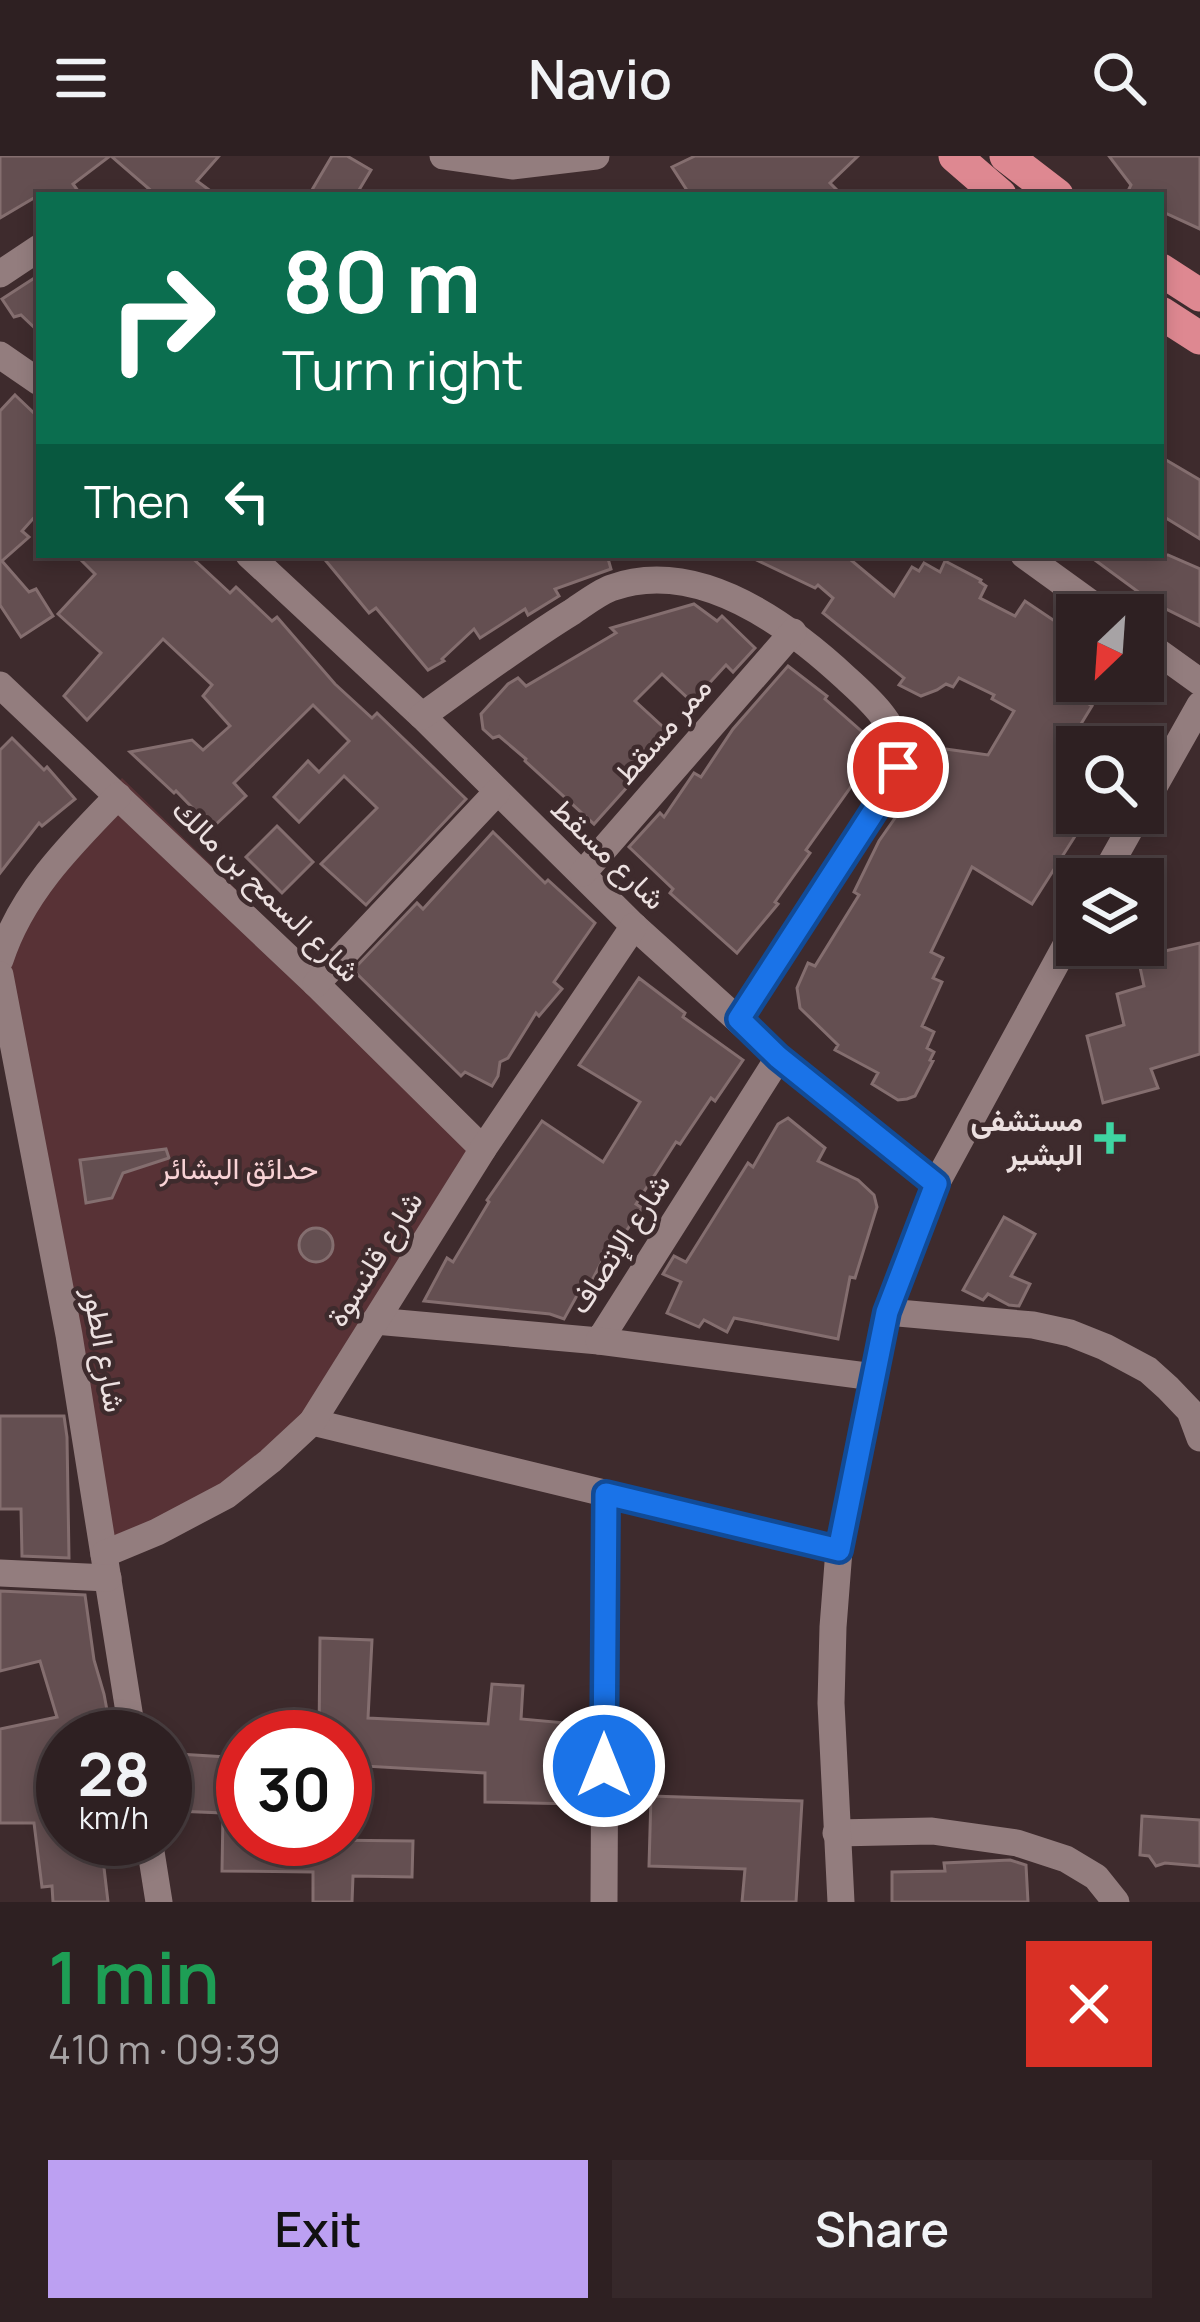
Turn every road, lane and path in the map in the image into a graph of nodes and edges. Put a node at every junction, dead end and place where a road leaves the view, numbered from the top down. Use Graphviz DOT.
graph roads {
  1 [pos="442,156"];
  2 [pos="596,156"];
  3 [pos="955,156"];
  4 [pos="1011,158"];
  5 [pos="997,192"];
  6 [pos="1053,192"];
  7 [pos="36,250"];
  8 [pos="1164,272"];
  9 [pos="0,274"];
  10 [pos="1200,296"];
  11 [pos="1164,315"];
  12 [pos="1200,338"];
  13 [pos="0,355"];
  14 [pos="36,380"];
  15 [pos="1028,558"];
  16 [pos="268,560"];
  17 [pos="1078,594"];
  18 [pos="793,632"];
  19 [pos="1164,656"];
  20 [pos="1200,682"];
  21 [pos="0,686"];
  22 [pos="1200,705"];
  23 [pos="422,716"];
  24 [pos="1164,768"];
  25 [pos="497,792"];
  26 [pos="118,796"];
  27 [pos="583,873"];
  28 [pos="634,926"];
  29 [pos="0,961"];
  30 [pos="1056,964"];
  31 [pos="0,975"];
  32 [pos="316,984"];
  33 [pos="739,1019"];
  34 [pos="778,1057"];
  35 [pos="483,1149"];
  36 [pos="936,1184"];
  37 [pos="887,1312"];
  38 [pos="375,1321"];
  39 [pos="599,1341"];
  40 [pos="874,1377"];
  41 [pos="1195,1409"];
  42 [pos="312,1422"];
  43 [pos="1200,1438"];
  44 [pos="606,1494"];
  45 [pos="839,1550"];
  46 [pos="106,1566"];
  47 [pos="0,1574"];
  48 [pos="129,1710"];
  49 [pos="836,1833"];
  50 [pos="153,1866"];
  51 [pos="159,1902"];
  52 [pos="604,1902"];
  53 [pos="841,1902"];
  54 [pos="1116,1902"];
  1 -- 2 [label="street"];
  3 -- 5 [label="highway"];
  4 -- 6 [label="highway"];
  7 -- 9 [label="street"];
  8 -- 10 [label="highway"];
  11 -- 12 [label="highway"];
  13 -- 14 [label="street"];
  15 -- 17 [label="street"];
  16 -- 23 [label="street, شارع مسقط"];
  18 -- 23 [label="street"];
  18 -- 27 [label="street, ممر مسقط"];
  18 -- 33 [label="street"];
  19 -- 20 [label="street"];
  21 -- 26 [label="street, شارع السمح بن مالك"];
  22 -- 24 [label="street"];
  23 -- 25 [label="street, شارع مسقط"];
  25 -- 27 [label="street, شارع مسقط"];
  25 -- 32 [label="street"];
  26 -- 29 [label="street"];
  26 -- 32 [label="street, شارع السمح بن مالك"];
  27 -- 28 [label="street, شارع مسقط"];
  28 -- 33 [label="street, شارع مسقط"];
  28 -- 35 [label="street, شارع قلنسوة"];
  30 -- 36 [label="street"];
  31 -- 46 [label="street, شارع الطور"];
  32 -- 35 [label="street, شارع السمح بن مالك"];
  33 -- 34 [label="street, شارع مسقط"];
  34 -- 36 [label="street, شارع مسقط"];
  34 -- 39 [label="street, شارع الإتصاف"];
  35 -- 38 [label="street, شارع قلنسوة"];
  36 -- 37 [label="street"];
  37 -- 40 [label="street"];
  37 -- 41 [label="street"];
  38 -- 39 [label="street, شارع الإتصاف"];
  38 -- 42 [label="street, شارع قلنسوة"];
  39 -- 40 [label="street"];
  40 -- 45 [label="street"];
  41 -- 43 [label="street"];
  42 -- 44 [label="street"];
  42 -- 46 [label="street, شارع قلنسوة"];
  44 -- 45 [label="street"];
  44 -- 52 [label="street"];
  45 -- 49 [label="street"];
  46 -- 47 [label="street"];
  46 -- 48 [label="street, شارع الطور"];
  49 -- 53 [label="street"];
  49 -- 54 [label="street"];
  50 -- 51 [label="street"];
}
